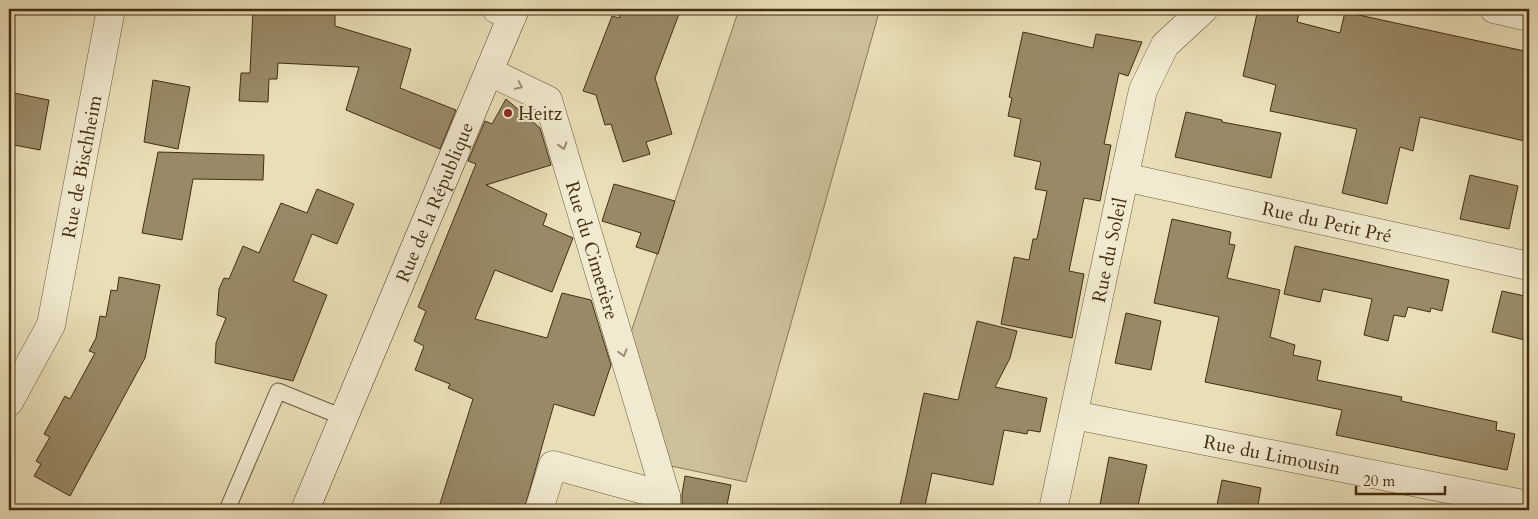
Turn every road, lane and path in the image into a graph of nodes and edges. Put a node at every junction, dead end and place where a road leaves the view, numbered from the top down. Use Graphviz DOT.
graph roads {
  1 [pos="111,9"];
  2 [pos="1204,9"];
  3 [pos="1494,9"];
  4 [pos="508,11"];
  5 [pos="1529,17"];
  6 [pos="490,72"];
  7 [pos="1124,177"];
  8 [pos="1529,266"];
  9 [pos="9,402"];
  10 [pos="349,407"];
  11 [pos="1074,415"];
  12 [pos="666,503"];
  13 [pos="1529,505"];
  14 [pos="227,510"];
  15 [pos="305,510"];
  16 [pos="539,510"];
  17 [pos="1053,510"];
  1 -- 9 [label="street, Rue de Bischheim"];
  2 -- 7 [label="street, Rue du Soleil"];
  3 -- 5 [label="street"];
  4 -- 6 [label="street, Rue de la République"];
  6 -- 10 [label="street, Rue de la République"];
  6 -- 12 [label="street, Rue du Cimetière, one-way"];
  7 -- 8 [label="street, Rue du Petit Pré"];
  7 -- 11 [label="street, Rue du Soleil"];
  10 -- 14 [label="lane"];
  10 -- 15 [label="street, Rue de la République"];
  11 -- 13 [label="street, Rue du Limousin"];
  11 -- 17 [label="street, Rue du Soleil"];
  12 -- 16 [label="street"];
}
